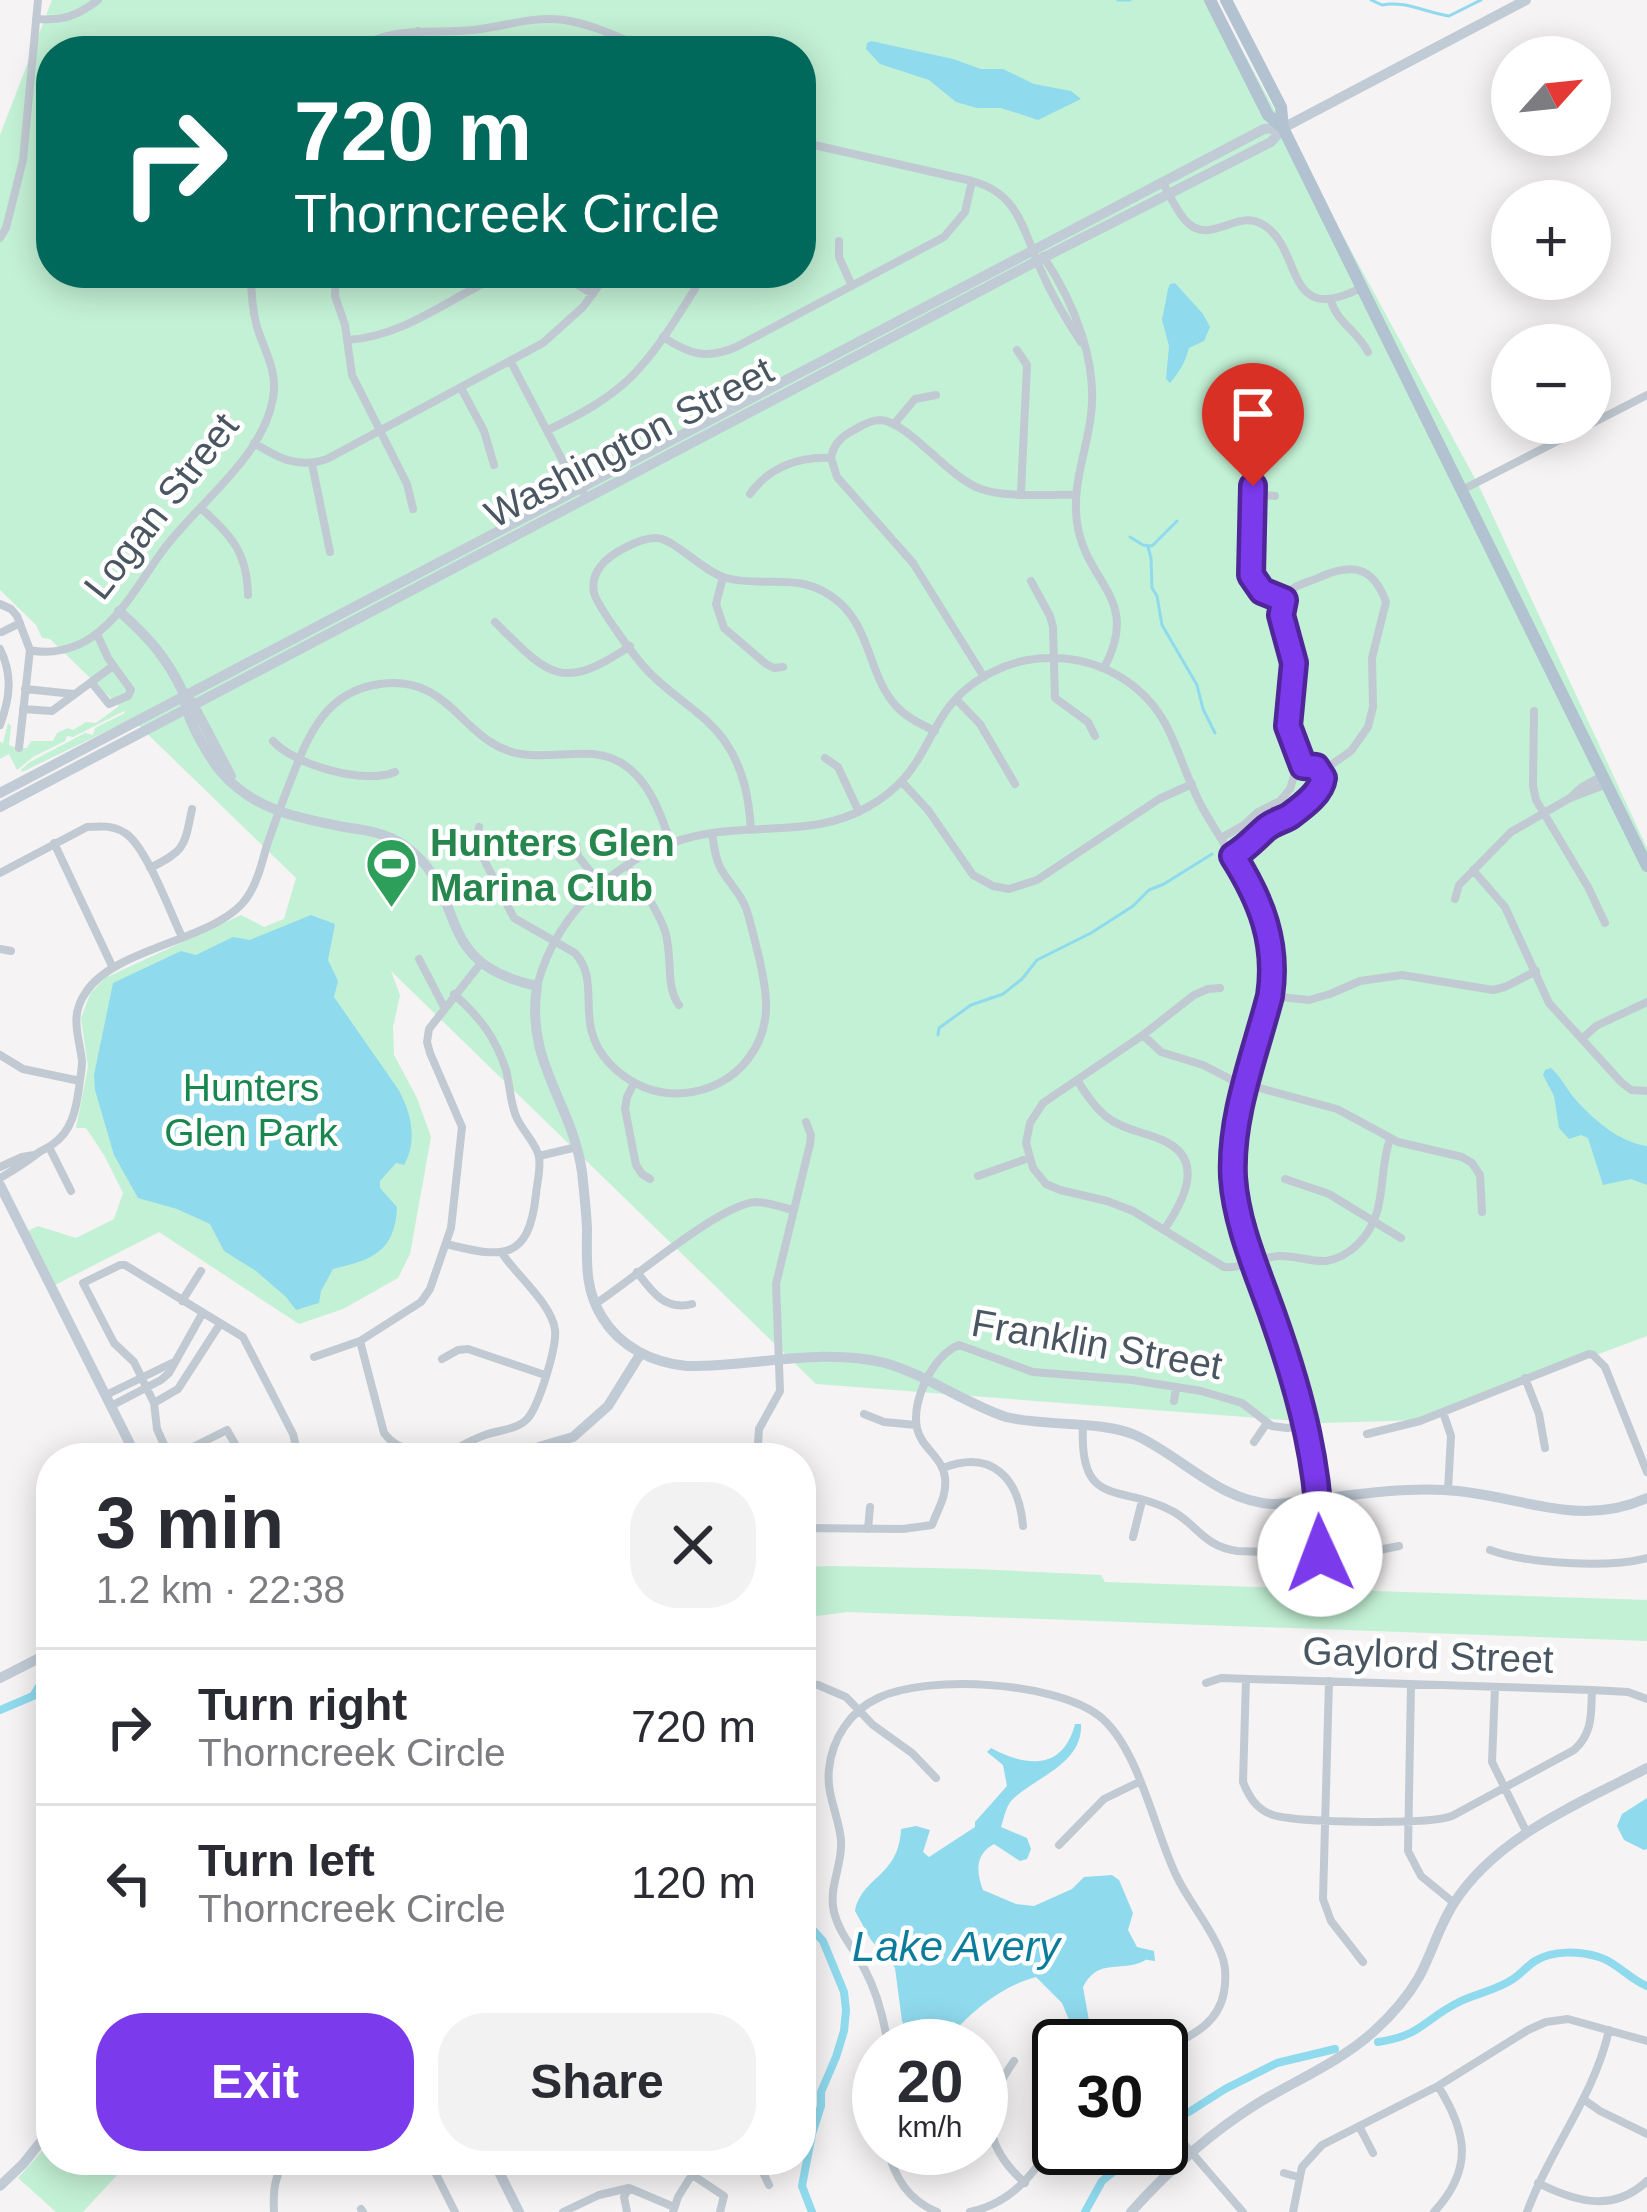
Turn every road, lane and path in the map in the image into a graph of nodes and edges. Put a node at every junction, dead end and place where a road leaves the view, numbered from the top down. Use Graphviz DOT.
graph roads {
  1 [pos="38,0"];
  2 [pos="98,0"];
  3 [pos="1210,0"];
  4 [pos="1226,0"];
  5 [pos="1526,0"];
  6 [pos="36,19"];
  7 [pos="418,31"];
  8 [pos="386,36"];
  9 [pos="418,36"];
  10 [pos="613,36"];
  11 [pos="1283,128"];
  12 [pos="816,145"];
  13 [pos="972,181"];
  14 [pos="1166,188"];
  15 [pos="0,238"];
  16 [pos="839,241"];
  17 [pos="1039,256"];
  18 [pos="852,286"];
  19 [pos="252,288"];
  20 [pos="335,288"];
  21 [pos="477,288"];
  22 [pos="582,288"];
  23 [pos="598,288"];
  24 [pos="695,288"];
  25 [pos="1361,288"];
  26 [pos="593,295"];
  27 [pos="1330,301"];
  28 [pos="663,337"];
  29 [pos="348,340"];
  30 [pos="1017,350"];
  31 [pos="1368,352"];
  32 [pos="511,362"];
  33 [pos="461,388"];
  34 [pos="936,395"];
  35 [pos="1647,395"];
  36 [pos="1239,405"];
  37 [pos="894,424"];
  38 [pos="379,430"];
  39 [pos="548,430"];
  40 [pos="254,443"];
  41 [pos="831,458"];
  42 [pos="312,464"];
  43 [pos="494,465"];
  44 [pos="567,469"];
  45 [pos="981,489"];
  46 [pos="1461,491"];
  47 [pos="585,493"];
  48 [pos="1021,493"];
  49 [pos="750,494"];
  50 [pos="1252,494"];
  51 [pos="1076,495"];
  52 [pos="1276,496"];
  53 [pos="565,497"];
  54 [pos="975,501"];
  55 [pos="201,508"];
  56 [pos="413,509"];
  57 [pos="331,552"];
  58 [pos="798,569"];
  59 [pos="584,573"];
  60 [pos="723,577"];
  61 [pos="594,578"];
  62 [pos="796,581"];
  63 [pos="1030,581"];
  64 [pos="248,595"];
  65 [pos="1284,600"];
  66 [pos="0,604"];
  67 [pos="119,611"];
  68 [pos="495,622"];
  69 [pos="20,623"];
  70 [pos="1,630"];
  71 [pos="97,634"];
  72 [pos="630,646"];
  73 [pos="0,647"];
  74 [pos="30,650"];
  75 [pos="1054,658"];
  76 [pos="113,666"];
  77 [pos="783,668"];
  78 [pos="1104,668"];
  79 [pos="411,672"];
  80 [pos="984,677"];
  81 [pos="92,682"];
  82 [pos="409,685"];
  83 [pos="25,689"];
  84 [pos="75,694"];
  85 [pos="956,699"];
  86 [pos="188,703"];
  87 [pos="23,709"];
  88 [pos="1534,711"];
  89 [pos="0,725"];
  90 [pos="934,731"];
  91 [pos="1095,736"];
  92 [pos="273,741"];
  93 [pos="19,748"];
  94 [pos="825,758"];
  95 [pos="299,759"];
  96 [pos="1303,766"];
  97 [pos="395,772"];
  98 [pos="1321,772"];
  99 [pos="1605,780"];
  100 [pos="902,782"];
  101 [pos="1015,784"];
  102 [pos="1192,784"];
  103 [pos="2,797"];
  104 [pos="192,809"];
  105 [pos="279,812"];
  106 [pos="859,812"];
  107 [pos="1542,813"];
  108 [pos="119,816"];
  109 [pos="479,827"];
  110 [pos="116,829"];
  111 [pos="751,830"];
  112 [pos="712,833"];
  113 [pos="575,838"];
  114 [pos="1221,838"];
  115 [pos="54,843"];
  116 [pos="671,844"];
  117 [pos="1233,856"];
  118 [pos="627,865"];
  119 [pos="1647,866"];
  120 [pos="150,868"];
  121 [pos="1472,871"];
  122 [pos="0,873"];
  123 [pos="601,884"];
  124 [pos="1455,899"];
  125 [pos="1605,923"];
  126 [pos="182,937"];
  127 [pos="555,941"];
  128 [pos="419,959"];
  129 [pos="481,963"];
  130 [pos="113,968"];
  131 [pos="1536,971"];
  132 [pos="537,986"];
  133 [pos="1220,988"];
  134 [pos="454,994"];
  135 [pos="1270,996"];
  136 [pos="1647,1002"];
  137 [pos="679,1005"];
  138 [pos="444,1007"];
  139 [pos="1143,1035"];
  140 [pos="1582,1039"];
  141 [pos="0,1055"];
  142 [pos="1077,1080"];
  143 [pos="80,1081"];
  144 [pos="634,1083"];
  145 [pos="1246,1085"];
  146 [pos="1647,1091"];
  147 [pos="806,1122"];
  148 [pos="1390,1139"];
  149 [pos="49,1147"];
  150 [pos="577,1148"];
  151 [pos="35,1154"];
  152 [pos="539,1156"];
  153 [pos="1029,1158"];
  154 [pos="0,1167"];
  155 [pos="978,1176"];
  156 [pos="650,1179"];
  157 [pos="1285,1179"];
  158 [pos="0,1181"];
  159 [pos="71,1191"];
  160 [pos="4,1198"];
  161 [pos="793,1210"];
  162 [pos="1482,1211"];
  163 [pos="1375,1222"];
  164 [pos="1164,1230"];
  165 [pos="1401,1238"];
  166 [pos="446,1244"];
  167 [pos="502,1253"];
  168 [pos="1254,1262"];
  169 [pos="201,1271"];
  170 [pos="638,1272"];
  171 [pos="182,1300"];
  172 [pos="596,1304"];
  173 [pos="692,1304"];
  174 [pos="202,1314"];
  175 [pos="220,1324"];
  176 [pos="360,1341"];
  177 [pos="641,1353"];
  178 [pos="314,1357"];
  179 [pos="442,1359"];
  180 [pos="780,1360"];
  181 [pos="173,1363"];
  182 [pos="544,1376"];
  183 [pos="141,1378"];
  184 [pos="1525,1378"];
  185 [pos="927,1381"];
  186 [pos="147,1388"];
  187 [pos="1176,1388"];
  188 [pos="1174,1400"];
  189 [pos="109,1401"];
  190 [pos="154,1403"];
  191 [pos="1443,1412"];
  192 [pos="864,1414"];
  193 [pos="1267,1423"];
  194 [pos="916,1425"];
  195 [pos="1307,1425"];
  196 [pos="1084,1427"];
  197 [pos="579,1430"];
  198 [pos="1366,1434"];
  199 [pos="1254,1442"];
  200 [pos="130,1443"];
  201 [pos="163,1443"];
  202 [pos="201,1443"];
  203 [pos="234,1443"];
  204 [pos="295,1443"];
  205 [pos="393,1443"];
  206 [pos="468,1443"];
  207 [pos="535,1443"];
  208 [pos="558,1443"];
  209 [pos="758,1443"];
  210 [pos="1545,1448"];
  211 [pos="944,1468"];
  212 [pos="1647,1472"];
  213 [pos="1448,1490"];
  214 [pos="1647,1498"];
  215 [pos="1318,1500"];
  216 [pos="1142,1501"];
  217 [pos="869,1507"];
  218 [pos="1023,1526"];
  219 [pos="816,1528"];
  220 [pos="868,1529"];
  221 [pos="1133,1537"];
  222 [pos="1399,1546"];
  223 [pos="1490,1550"];
  224 [pos="1320,1554"];
  225 [pos="1647,1558"];
  226 [pos="36,1660"];
  227 [pos="0,1678"];
  228 [pos="1246,1679"];
  229 [pos="1329,1682"];
  230 [pos="1206,1683"];
  231 [pos="1412,1684"];
  232 [pos="816,1687"];
  233 [pos="1495,1687"];
  234 [pos="1592,1690"];
  235 [pos="1647,1699"];
  236 [pos="858,1711"];
  237 [pos="1647,1768"];
  238 [pos="936,1778"];
  239 [pos="1139,1782"];
  240 [pos="1504,1789"];
  241 [pos="1324,1819"];
  242 [pos="1407,1822"];
  243 [pos="1527,1833"];
  244 [pos="1059,1845"];
  245 [pos="1454,1904"];
  246 [pos="1363,1962"];
  247 [pos="881,2019"];
  248 [pos="1610,2030"];
  249 [pos="1188,2037"];
  250 [pos="1647,2041"];
  251 [pos="1014,2061"];
  252 [pos="1438,2086"];
  253 [pos="1583,2099"];
  254 [pos="1359,2126"];
  255 [pos="1647,2134"];
  256 [pos="1188,2147"];
  257 [pos="36,2148"];
  258 [pos="1192,2152"];
  259 [pos="1373,2153"];
  260 [pos="1032,2172"];
  261 [pos="1284,2173"];
  262 [pos="277,2175"];
  263 [pos="436,2175"];
  264 [pos="500,2175"];
  265 [pos="691,2175"];
  266 [pos="693,2175"];
  267 [pos="765,2175"];
  268 [pos="897,2175"];
  269 [pos="1298,2177"];
  270 [pos="1647,2181"];
  271 [pos="1024,2183"];
  272 [pos="1538,2183"];
  273 [pos="770,2185"];
  274 [pos="0,2186"];
  275 [pos="629,2188"];
  276 [pos="674,2209"];
  277 [pos="274,2212"];
  278 [pos="454,2212"];
  279 [pos="519,2212"];
  280 [pos="563,2212"];
  281 [pos="627,2212"];
  282 [pos="720,2212"];
  283 [pos="937,2212"];
  284 [pos="970,2212"];
  285 [pos="1130,2212"];
  286 [pos="1244,2212"];
  287 [pos="1293,2212"];
  288 [pos="1434,2212"];
  289 [pos="1527,2212"];
  1 -- 6 [label="street"];
  2 -- 6 [label="street"];
  3 -- 11 [label="main road"];
  4 -- 11 [label="main road"];
  5 -- 11 [label="street, Washington Street"];
  6 -- 15 [label="street"];
  7 -- 8 [label="street"];
  7 -- 9 [label="street"];
  7 -- 10 [label="street"];
  11 -- 14 [label="street, Washington Street"];
  11 -- 25 [label="main road"];
  12 -- 13 [label="street"];
  13 -- 17 [label="street"];
  13 -- 18 [label="street"];
  14 -- 17 [label="street, Washington Street"];
  14 -- 27 [label="street"];
  16 -- 18 [label="street"];
  17 -- 47 [label="street, Washington Street"];
  17 -- 51 [label="street"];
  18 -- 28 [label="street"];
  19 -- 40 [label="street, Logan Street"];
  20 -- 29 [label="street"];
  21 -- 29 [label="street"];
  22 -- 26 [label="street"];
  23 -- 26 [label="street"];
  24 -- 28 [label="street"];
  25 -- 27 [label="street"];
  25 -- 46 [label="main road"];
  26 -- 32 [label="street"];
  27 -- 31 [label="street"];
  28 -- 39 [label="street"];
  29 -- 38 [label="street"];
  30 -- 48 [label="street"];
  32 -- 33 [label="street"];
  32 -- 39 [label="street"];
  33 -- 38 [label="street"];
  33 -- 43 [label="street"];
  34 -- 37 [label="street"];
  35 -- 46 [label="street"];
  36 -- 50 [label="street"];
  37 -- 41 [label="street"];
  37 -- 45 [label="street"];
  38 -- 42 [label="street"];
  38 -- 56 [label="street"];
  39 -- 44 [label="street"];
  40 -- 42 [label="street"];
  40 -- 55 [label="street, Logan Street"];
  41 -- 49 [label="street"];
  41 -- 80 [label="street"];
  42 -- 57 [label="street"];
  44 -- 47 [label="street"];
  44 -- 53 [label="street"];
  45 -- 48 [label="street"];
  45 -- 54 [label="street"];
  46 -- 99 [label="main road"];
  47 -- 53 [label="street, Washington Street"];
  47 -- 86 [label="street, Washington Street"];
  48 -- 51 [label="street"];
  50 -- 52 [label="street"];
  50 -- 65 [label="street"];
  51 -- 78 [label="street"];
  53 -- 86 [label="street, Washington Street"];
  55 -- 64 [label="street"];
  55 -- 67 [label="street, Logan Street"];
  58 -- 62 [label="street"];
  59 -- 61 [label="street"];
  60 -- 61 [label="street"];
  60 -- 62 [label="street"];
  60 -- 77 [label="street"];
  61 -- 72 [label="street"];
  62 -- 90 [label="street"];
  63 -- 75 [label="street"];
  65 -- 96 [label="street"];
  65 -- 98 [label="street"];
  66 -- 69 [label="street"];
  67 -- 71 [label="street, Logan Street"];
  67 -- 86 [label="street"];
  68 -- 72 [label="street"];
  69 -- 70 [label="street"];
  69 -- 74 [label="street"];
  70 -- 73 [label="street"];
  71 -- 74 [label="street, Logan Street"];
  71 -- 76 [label="street"];
  72 -- 111 [label="street"];
  73 -- 89 [label="street"];
  74 -- 83 [label="street"];
  75 -- 78 [label="street"];
  75 -- 80 [label="street"];
  75 -- 91 [label="street"];
  76 -- 81 [label="street"];
  76 -- 81 [label="street"];
  78 -- 102 [label="street"];
  79 -- 82 [label="street"];
  80 -- 85 [label="street"];
  81 -- 84 [label="street"];
  82 -- 95 [label="street"];
  82 -- 116 [label="street"];
  83 -- 84 [label="street"];
  83 -- 87 [label="street"];
  84 -- 87 [label="street"];
  85 -- 90 [label="street"];
  85 -- 101 [label="street"];
  86 -- 103 [label="street, Washington Street"];
  86 -- 105 [label="street"];
  87 -- 93 [label="street"];
  88 -- 107 [label="street"];
  90 -- 100 [label="street"];
  92 -- 95 [label="street"];
  94 -- 106 [label="street"];
  95 -- 97 [label="street"];
  95 -- 105 [label="street"];
  96 -- 98 [label="street"];
  96 -- 114 [label="street"];
  98 -- 117 [label="street"];
  99 -- 107 [label="street"];
  99 -- 119 [label="main road"];
  100 -- 102 [label="street"];
  100 -- 106 [label="street"];
  102 -- 114 [label="street"];
  104 -- 120 [label="street"];
  105 -- 126 [label="street"];
  105 -- 129 [label="street"];
  106 -- 111 [label="street"];
  107 -- 121 [label="street"];
  107 -- 125 [label="street"];
  108 -- 110 [label="street"];
  109 -- 127 [label="street"];
  110 -- 115 [label="street"];
  110 -- 120 [label="street"];
  111 -- 112 [label="street"];
  112 -- 116 [label="street"];
  112 -- 144 [label="street"];
  113 -- 123 [label="street"];
  114 -- 117 [label="street"];
  115 -- 122 [label="street"];
  115 -- 130 [label="street"];
  116 -- 118 [label="street"];
  117 -- 135 [label="street"];
  118 -- 123 [label="street"];
  118 -- 137 [label="street"];
  120 -- 126 [label="street"];
  121 -- 124 [label="street"];
  121 -- 131 [label="street"];
  123 -- 127 [label="street"];
  126 -- 130 [label="street"];
  127 -- 132 [label="street"];
  127 -- 144 [label="street"];
  128 -- 138 [label="street"];
  129 -- 132 [label="street"];
  129 -- 134 [label="street"];
  130 -- 143 [label="street"];
  131 -- 135 [label="street"];
  131 -- 140 [label="street"];
  132 -- 150 [label="street"];
  133 -- 139 [label="street"];
  134 -- 138 [label="street"];
  134 -- 152 [label="street"];
  135 -- 145 [label="street"];
  136 -- 140 [label="street"];
  138 -- 166 [label="street"];
  139 -- 142 [label="street"];
  139 -- 145 [label="street"];
  140 -- 146 [label="street"];
  141 -- 143 [label="street"];
  142 -- 153 [label="street"];
  142 -- 164 [label="street"];
  143 -- 149 [label="street"];
  144 -- 156 [label="street"];
  145 -- 148 [label="street"];
  145 -- 168 [label="street"];
  147 -- 161 [label="street"];
  148 -- 162 [label="street"];
  148 -- 163 [label="street"];
  149 -- 151 [label="street"];
  149 -- 159 [label="street"];
  150 -- 152 [label="street"];
  150 -- 172 [label="street"];
  151 -- 154 [label="street"];
  151 -- 158 [label="street"];
  152 -- 167 [label="street"];
  153 -- 155 [label="street"];
  153 -- 164 [label="street"];
  157 -- 163 [label="street"];
  158 -- 160 [label="street"];
  160 -- 189 [label="street"];
  161 -- 170 [label="street"];
  161 -- 180 [label="street"];
  163 -- 165 [label="street"];
  163 -- 168 [label="street"];
  164 -- 168 [label="street"];
  166 -- 167 [label="street"];
  166 -- 176 [label="street"];
  167 -- 182 [label="street"];
  168 -- 195 [label="street"];
  169 -- 171 [label="street"];
  170 -- 172 [label="street"];
  170 -- 173 [label="street"];
  171 -- 174 [label="street"];
  171 -- 183 [label="street"];
  172 -- 177 [label="street"];
  174 -- 175 [label="street"];
  174 -- 181 [label="street"];
  175 -- 190 [label="street"];
  175 -- 204 [label="street"];
  176 -- 178 [label="street"];
  176 -- 205 [label="street"];
  177 -- 180 [label="street"];
  177 -- 197 [label="street"];
  179 -- 182 [label="street"];
  180 -- 185 [label="street"];
  180 -- 209 [label="street"];
  181 -- 183 [label="street"];
  181 -- 186 [label="street"];
  182 -- 206 [label="street"];
  183 -- 186 [label="street"];
  183 -- 189 [label="street"];
  184 -- 191 [label="street"];
  184 -- 210 [label="street"];
  184 -- 212 [label="street"];
  185 -- 187 [label="street, Franklin Street"];
  185 -- 194 [label="street"];
  185 -- 196 [label="street"];
  186 -- 189 [label="street"];
  186 -- 190 [label="street"];
  187 -- 188 [label="street"];
  187 -- 193 [label="street, Franklin Street"];
  189 -- 200 [label="street"];
  190 -- 201 [label="street"];
  191 -- 198 [label="street"];
  191 -- 213 [label="street"];
  192 -- 194 [label="street"];
  193 -- 195 [label="street, Franklin Street"];
  193 -- 199 [label="street"];
  194 -- 211 [label="street"];
  195 -- 215 [label="street"];
  196 -- 215 [label="street"];
  196 -- 216 [label="street"];
  197 -- 207 [label="street"];
  197 -- 208 [label="street"];
  202 -- 203 [label="street"];
  211 -- 218 [label="street"];
  211 -- 220 [label="street"];
  213 -- 214 [label="street"];
  213 -- 215 [label="street"];
  215 -- 224 [label="street"];
  216 -- 221 [label="street"];
  216 -- 224 [label="street"];
  217 -- 220 [label="street"];
  219 -- 220 [label="street"];
  222 -- 224 [label="street"];
  223 -- 225 [label="street"];
  226 -- 227 [label="street"];
  228 -- 229 [label="street, Gaylord Street"];
  228 -- 230 [label="street, Gaylord Street"];
  228 -- 241 [label="street"];
  229 -- 231 [label="street, Gaylord Street"];
  229 -- 241 [label="street"];
  231 -- 233 [label="street, Gaylord Street"];
  231 -- 242 [label="street"];
  232 -- 236 [label="street"];
  233 -- 234 [label="street, Gaylord Street"];
  233 -- 240 [label="street"];
  234 -- 235 [label="street, Gaylord Street"];
  234 -- 240 [label="street"];
  236 -- 238 [label="street"];
  236 -- 239 [label="street"];
  236 -- 247 [label="street"];
  237 -- 243 [label="street"];
  239 -- 244 [label="street"];
  239 -- 249 [label="street"];
  240 -- 242 [label="street"];
  240 -- 243 [label="street"];
  241 -- 242 [label="street"];
  241 -- 246 [label="street"];
  242 -- 245 [label="street"];
  243 -- 245 [label="street"];
  245 -- 258 [label="street"];
  248 -- 250 [label="street"];
  248 -- 252 [label="street"];
  248 -- 253 [label="street"];
  251 -- 271 [label="street"];
  252 -- 254 [label="street"];
  252 -- 288 [label="street"];
  253 -- 255 [label="street"];
  253 -- 272 [label="street"];
  254 -- 259 [label="street"];
  254 -- 269 [label="street"];
  256 -- 258 [label="street"];
  257 -- 274 [label="street"];
  258 -- 285 [label="street"];
  258 -- 286 [label="street"];
  260 -- 271 [label="street"];
  261 -- 269 [label="street"];
  262 -- 277 [label="street"];
  263 -- 278 [label="street"];
  264 -- 279 [label="street"];
  265 -- 276 [label="street"];
  266 -- 282 [label="street"];
  267 -- 273 [label="street"];
  268 -- 283 [label="street"];
  269 -- 287 [label="street"];
  270 -- 272 [label="street"];
  271 -- 284 [label="street"];
  272 -- 289 [label="street"];
  275 -- 276 [label="street"];
  275 -- 280 [label="street"];
  275 -- 281 [label="street"];
}
